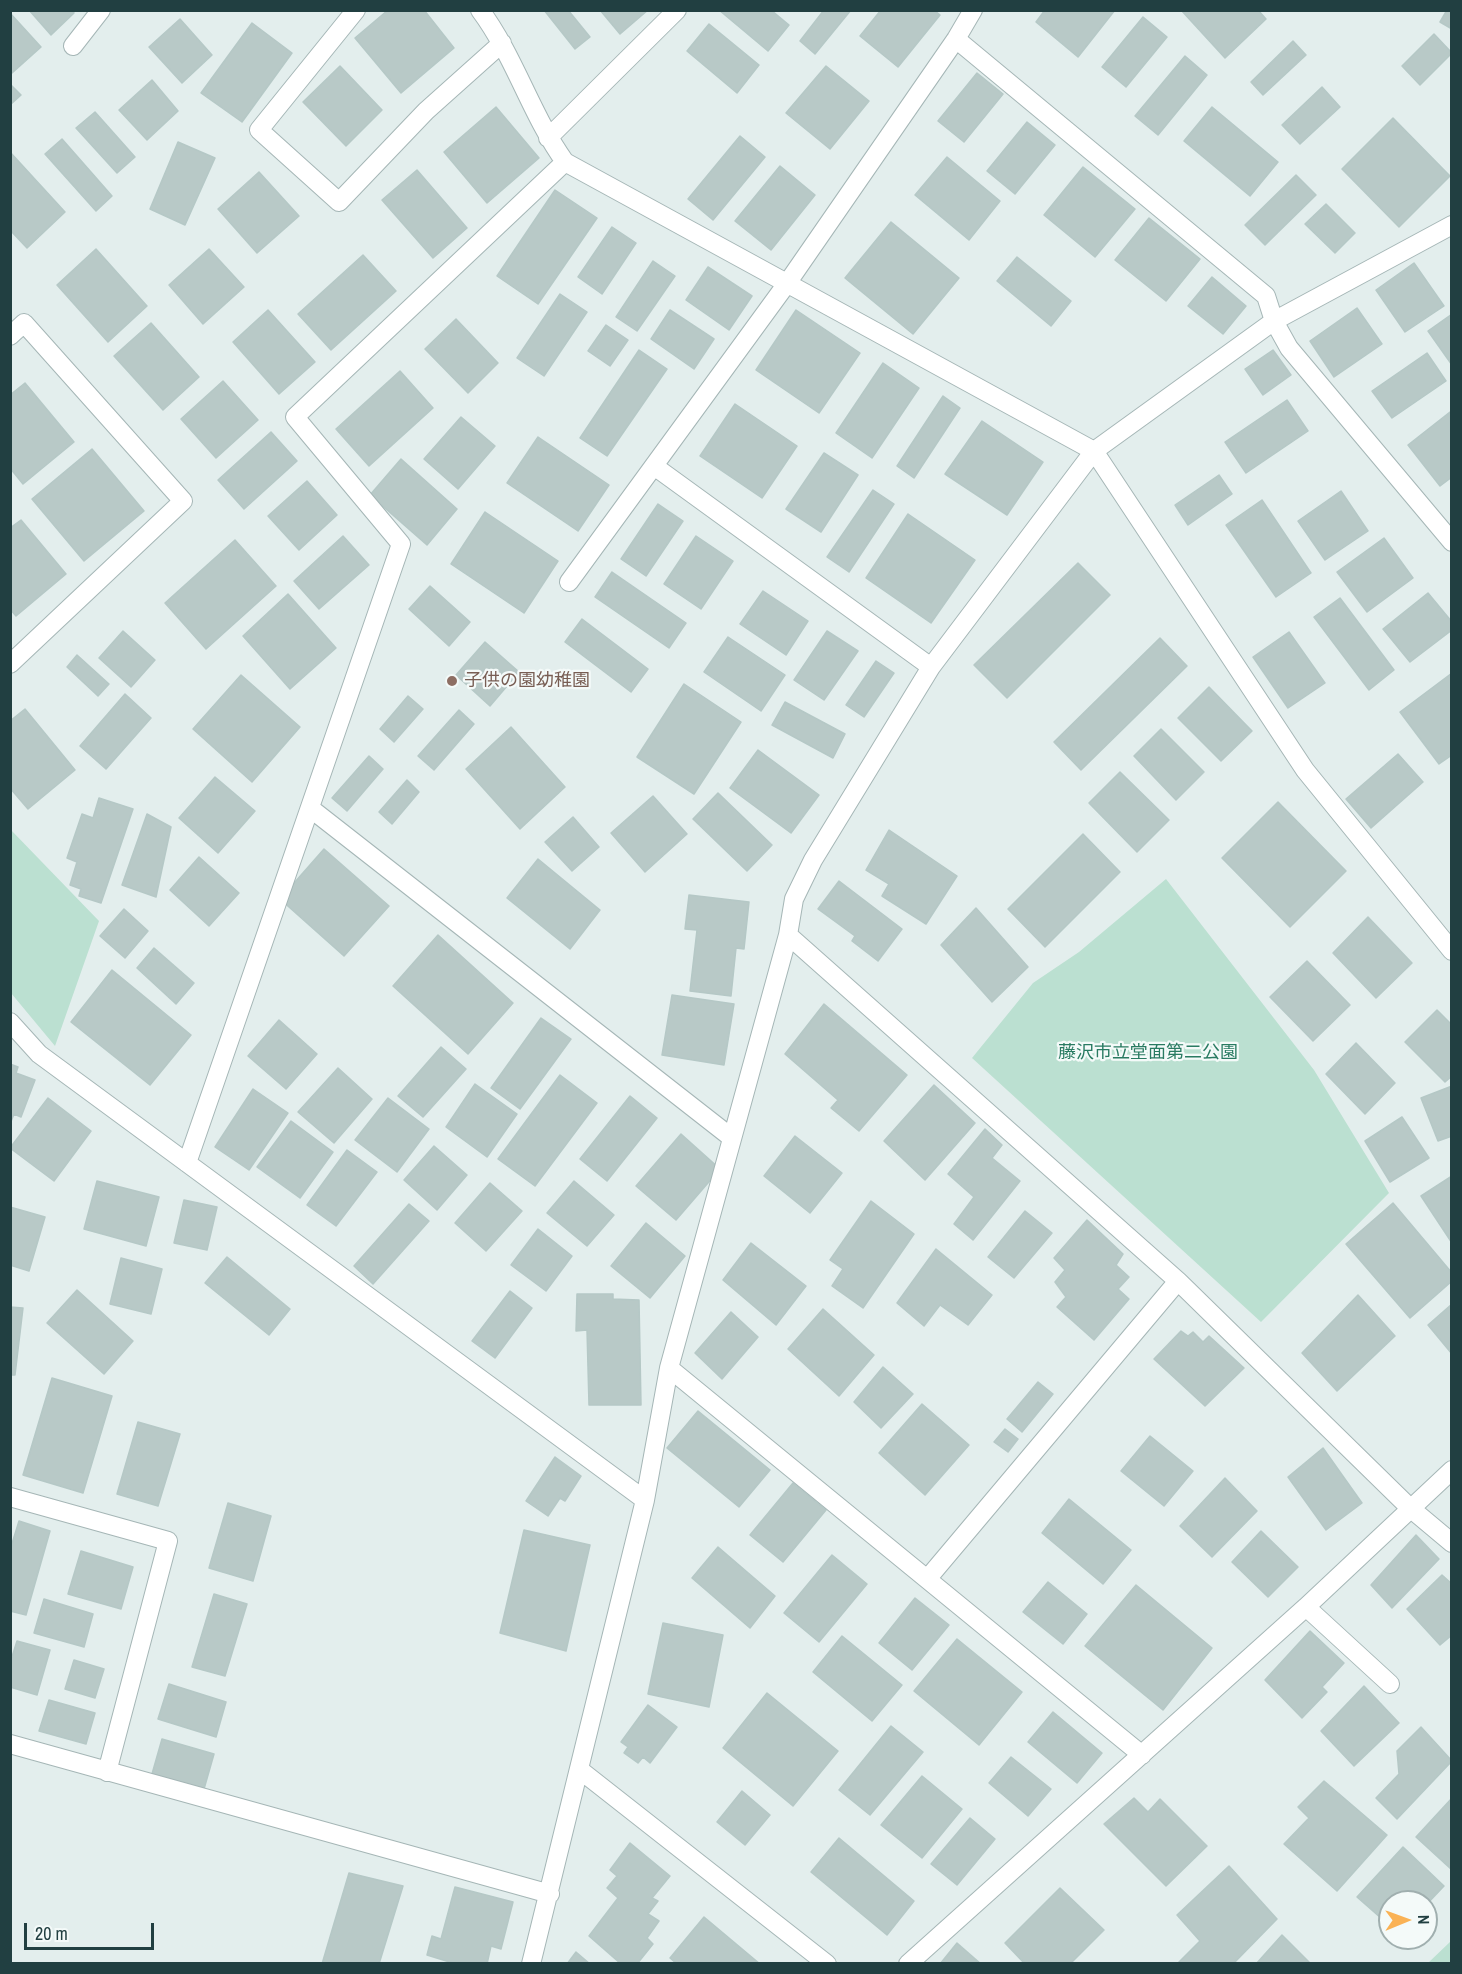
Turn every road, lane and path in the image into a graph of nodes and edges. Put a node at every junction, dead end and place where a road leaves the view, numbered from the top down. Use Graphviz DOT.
graph roads {
  1 [pos="101,10"];
  2 [pos="356,10"];
  3 [pos="480,10"];
  4 [pos="677,10"];
  5 [pos="973,10"];
  6 [pos="956,39"];
  7 [pos="502,43"];
  8 [pos="73,46"];
  9 [pos="548,138"];
  10 [pos="565,162"];
  11 [pos="1452,225"];
  12 [pos="788,282"];
  13 [pos="1274,321"];
  14 [pos="10,336"];
  15 [pos="1094,451"];
  16 [pos="654,466"];
  17 [pos="1452,542"];
  18 [pos="569,582"];
  19 [pos="10,664"];
  20 [pos="931,667"];
  21 [pos="310,808"];
  22 [pos="788,935"];
  23 [pos="1452,951"];
  24 [pos="10,1022"];
  25 [pos="732,1138"];
  26 [pos="187,1163"];
  27 [pos="1178,1281"];
  28 [pos="669,1368"];
  29 [pos="1452,1470"];
  30 [pos="10,1497"];
  31 [pos="645,1500"];
  32 [pos="1409,1507"];
  33 [pos="1452,1543"];
  34 [pos="928,1578"];
  35 [pos="1306,1607"];
  36 [pos="1390,1684"];
  37 [pos="10,1744"];
  38 [pos="1142,1755"];
  39 [pos="580,1770"];
  40 [pos="107,1772"];
  41 [pos="550,1894"];
  42 [pos="531,1964"];
  43 [pos="827,1964"];
  44 [pos="908,1964"];
  1 -- 8 [label="street"];
  2 -- 7 [label="street"];
  3 -- 7 [label="street"];
  4 -- 9 [label="street"];
  5 -- 6 [label="street"];
  6 -- 12 [label="street"];
  6 -- 13 [label="street"];
  7 -- 9 [label="street"];
  9 -- 10 [label="street"];
  10 -- 12 [label="street"];
  10 -- 21 [label="street"];
  11 -- 13 [label="street"];
  12 -- 15 [label="street"];
  12 -- 16 [label="street"];
  13 -- 15 [label="street"];
  13 -- 17 [label="street"];
  14 -- 19 [label="street"];
  15 -- 20 [label="street"];
  15 -- 23 [label="street"];
  16 -- 18 [label="street"];
  16 -- 20 [label="street"];
  20 -- 22 [label="street"];
  21 -- 25 [label="street"];
  21 -- 26 [label="street"];
  22 -- 25 [label="street"];
  22 -- 27 [label="street"];
  24 -- 26 [label="street"];
  25 -- 28 [label="street"];
  26 -- 31 [label="street"];
  27 -- 32 [label="street"];
  27 -- 34 [label="street"];
  28 -- 31 [label="street"];
  28 -- 34 [label="street"];
  29 -- 32 [label="street"];
  30 -- 40 [label="street"];
  31 -- 39 [label="street"];
  32 -- 33 [label="street"];
  32 -- 35 [label="street"];
  34 -- 38 [label="street"];
  35 -- 36 [label="street"];
  35 -- 38 [label="street"];
  37 -- 40 [label="street"];
  38 -- 44 [label="street"];
  39 -- 41 [label="street"];
  39 -- 43 [label="street"];
  40 -- 41 [label="street"];
  41 -- 42 [label="street"];
}
